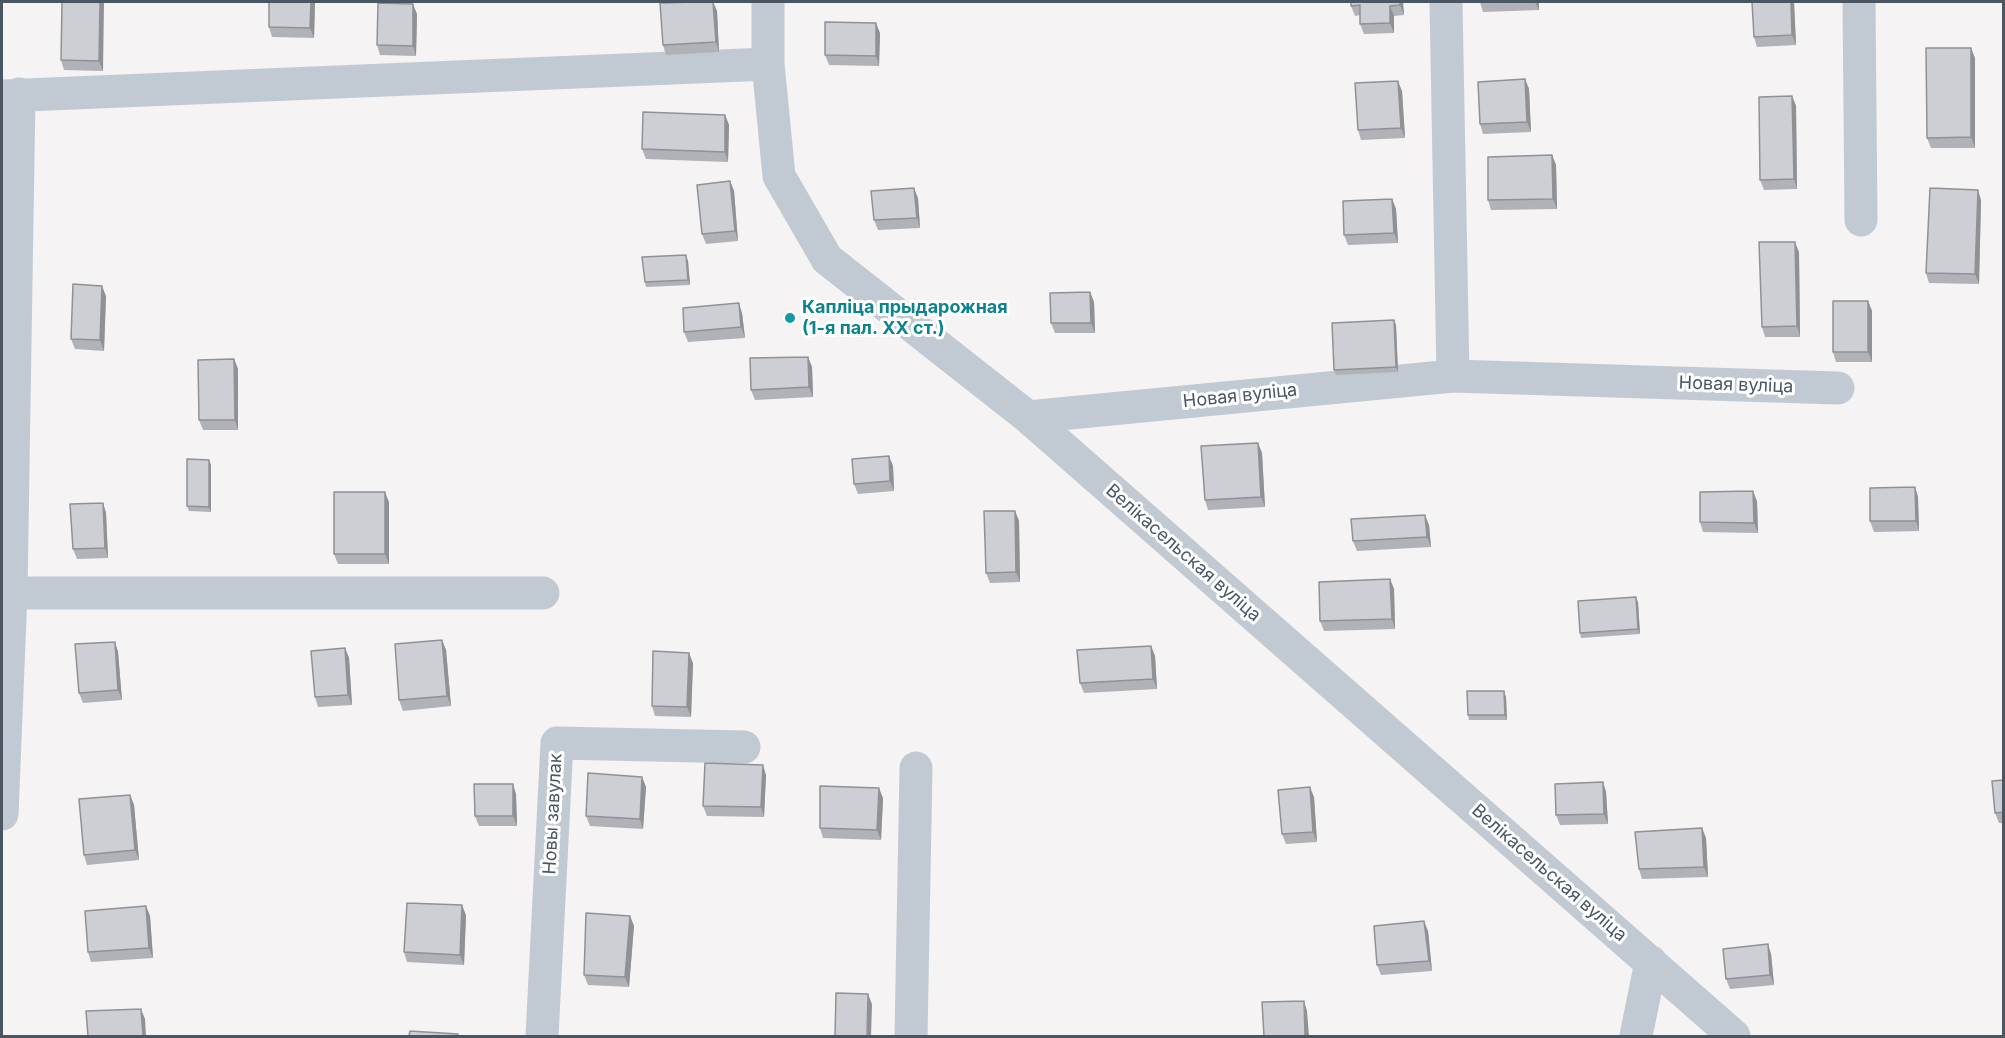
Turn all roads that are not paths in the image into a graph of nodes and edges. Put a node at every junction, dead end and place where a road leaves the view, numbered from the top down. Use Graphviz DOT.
graph roads {
  1 [pos="768,2"];
  2 [pos="1446,2"];
  3 [pos="1859,2"];
  4 [pos="768,64"];
  5 [pos="10,95"];
  6 [pos="1861,220"];
  7 [pos="1453,376"];
  8 [pos="1838,388"];
  9 [pos="1028,417"];
  10 [pos="11,593"];
  11 [pos="543,593"];
  12 [pos="744,747"];
  13 [pos="916,768"];
  14 [pos="2,814"];
  15 [pos="1651,962"];
  16 [pos="542,1036"];
  17 [pos="911,1036"];
  18 [pos="1636,1036"];
  19 [pos="1734,1036"];
  1 -- 4 [label="street, Велікасельская вуліца"];
  2 -- 7 [label="street"];
  3 -- 6 [label="street"];
  4 -- 5 [label="street"];
  4 -- 9 [label="street, Велікасельская вуліца"];
  5 -- 10 [label="street"];
  7 -- 8 [label="street, Новая вуліца"];
  7 -- 9 [label="street, Новая вуліца"];
  9 -- 15 [label="street, Велікасельская вуліца"];
  10 -- 11 [label="street"];
  10 -- 14 [label="street"];
  12 -- 16 [label="street, Новы завулак"];
  13 -- 17 [label="street"];
  15 -- 18 [label="street"];
  15 -- 19 [label="street, Велікасельская вуліца"];
}
